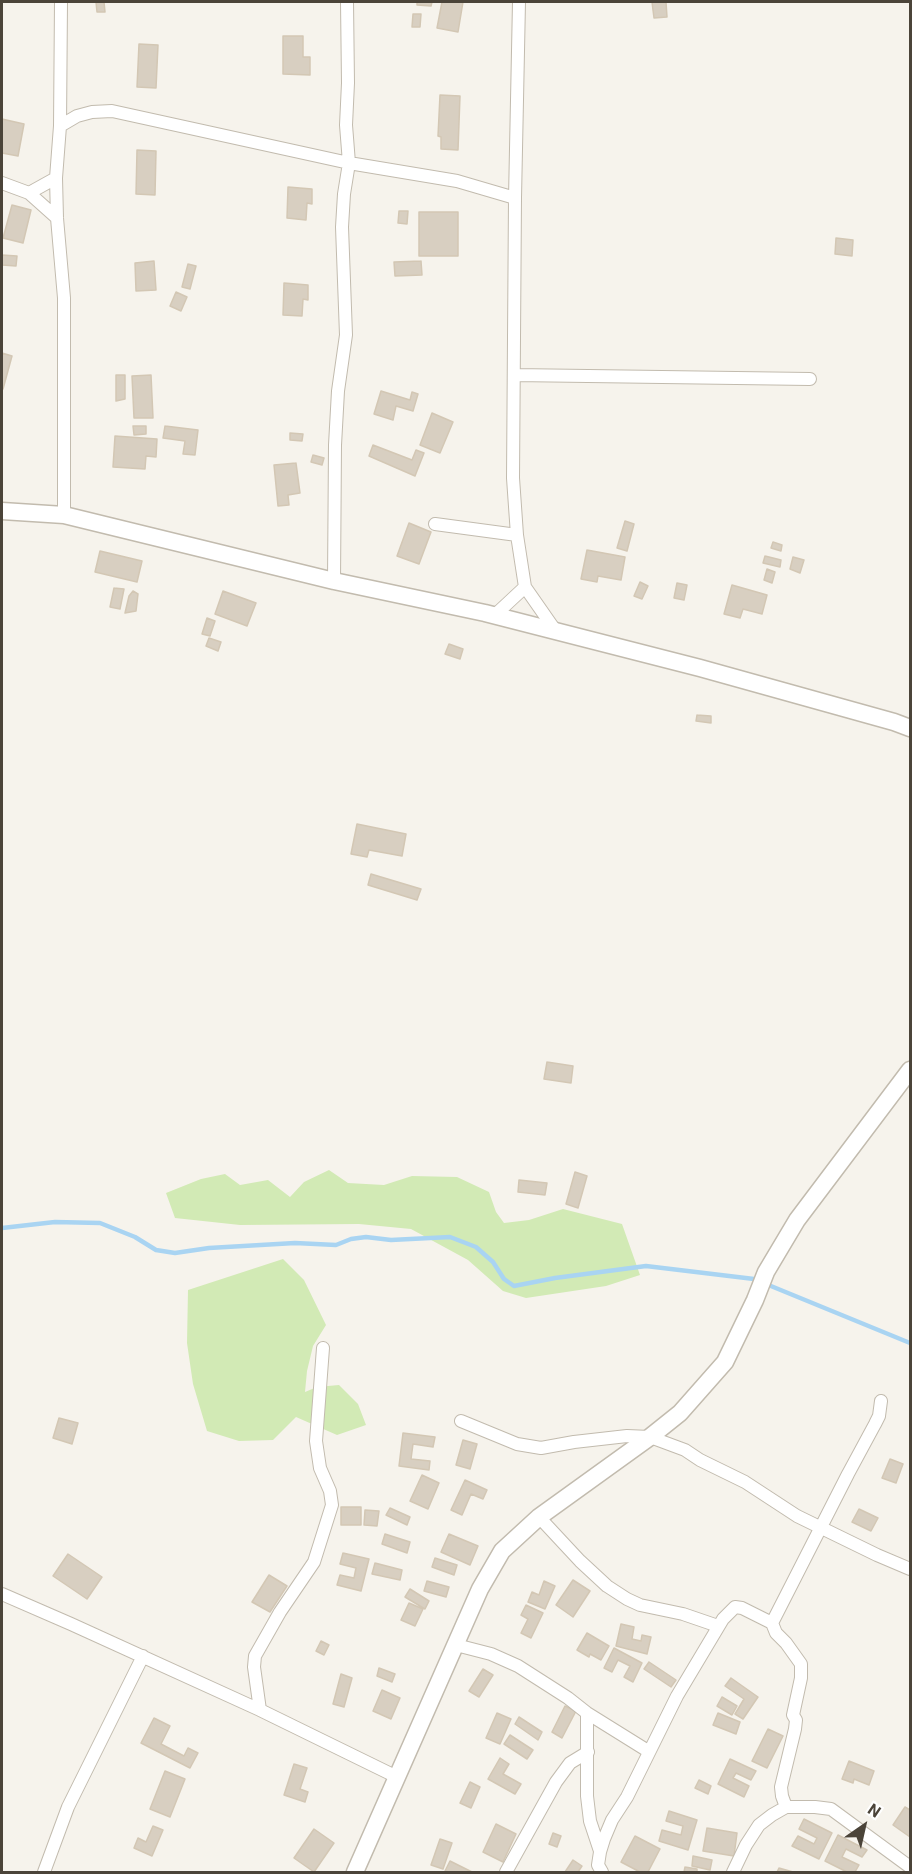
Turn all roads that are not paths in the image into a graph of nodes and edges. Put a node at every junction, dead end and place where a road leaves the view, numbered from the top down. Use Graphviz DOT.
graph roads {
  1 [pos="61,2"];
  2 [pos="346,2"];
  3 [pos="519,2"];
  4 [pos="60,126"];
  5 [pos="349,163"];
  6 [pos="56,178"];
  7 [pos="2,183"];
  8 [pos="29,192"];
  9 [pos="515,198"];
  10 [pos="57,218"];
  11 [pos="514,375"];
  12 [pos="810,379"];
  13 [pos="2,511"];
  14 [pos="64,515"];
  15 [pos="435,524"];
  16 [pos="517,535"];
  17 [pos="334,581"];
  18 [pos="525,587"];
  19 [pos="495,615"];
  20 [pos="555,630"];
  21 [pos="910,728"];
  22 [pos="910,1070"];
  23 [pos="323,1348"];
  24 [pos="881,1401"];
  25 [pos="461,1421"];
  26 [pos="650,1437"];
  27 [pos="539,1516"];
  28 [pos="821,1528"];
  29 [pos="910,1569"];
  30 [pos="2,1594"];
  31 [pos="772,1623"];
  32 [pos="718,1626"];
  33 [pos="456,1645"];
  34 [pos="143,1656"];
  35 [pos="260,1710"];
  36 [pos="587,1713"];
  37 [pos="648,1751"];
  38 [pos="588,1752"];
  39 [pos="397,1777"];
  40 [pos="786,1807"];
  41 [pos="600,1852"];
  42 [pos="910,1867"];
  43 [pos="44,1872"];
  44 [pos="355,1872"];
  45 [pos="506,1872"];
  46 [pos="602,1872"];
  47 [pos="733,1872"];
  1 -- 4 [label="street"];
  2 -- 5 [label="street"];
  3 -- 9 [label="street"];
  4 -- 5 [label="street"];
  4 -- 6 [label="street"];
  5 -- 9 [label="street"];
  5 -- 17 [label="street"];
  6 -- 8 [label="street"];
  6 -- 10 [label="street"];
  7 -- 8 [label="street"];
  8 -- 10 [label="street"];
  9 -- 11 [label="street"];
  10 -- 14 [label="street"];
  11 -- 12 [label="street"];
  11 -- 16 [label="street"];
  13 -- 14 [label="street"];
  14 -- 17 [label="street"];
  15 -- 16 [label="street"];
  16 -- 18 [label="street"];
  17 -- 19 [label="street"];
  18 -- 19 [label="street"];
  18 -- 20 [label="street"];
  19 -- 20 [label="street"];
  20 -- 21 [label="street"];
  22 -- 26 [label="street"];
  23 -- 35 [label="street"];
  24 -- 28 [label="street"];
  25 -- 26 [label="street"];
  26 -- 27 [label="street"];
  26 -- 28 [label="street"];
  27 -- 32 [label="street"];
  27 -- 33 [label="street"];
  28 -- 29 [label="street"];
  28 -- 31 [label="street"];
  30 -- 34 [label="street"];
  31 -- 32 [label="street"];
  31 -- 40 [label="street"];
  32 -- 37 [label="street"];
  33 -- 36 [label="street"];
  33 -- 39 [label="street"];
  34 -- 35 [label="street"];
  34 -- 43 [label="street"];
  35 -- 39 [label="street"];
  36 -- 37 [label="street"];
  36 -- 38 [label="street"];
  37 -- 41 [label="street"];
  38 -- 41 [label="street"];
  38 -- 45 [label="street"];
  39 -- 44 [label="street"];
  40 -- 42 [label="street"];
  40 -- 47 [label="street"];
  41 -- 46 [label="street"];
}
